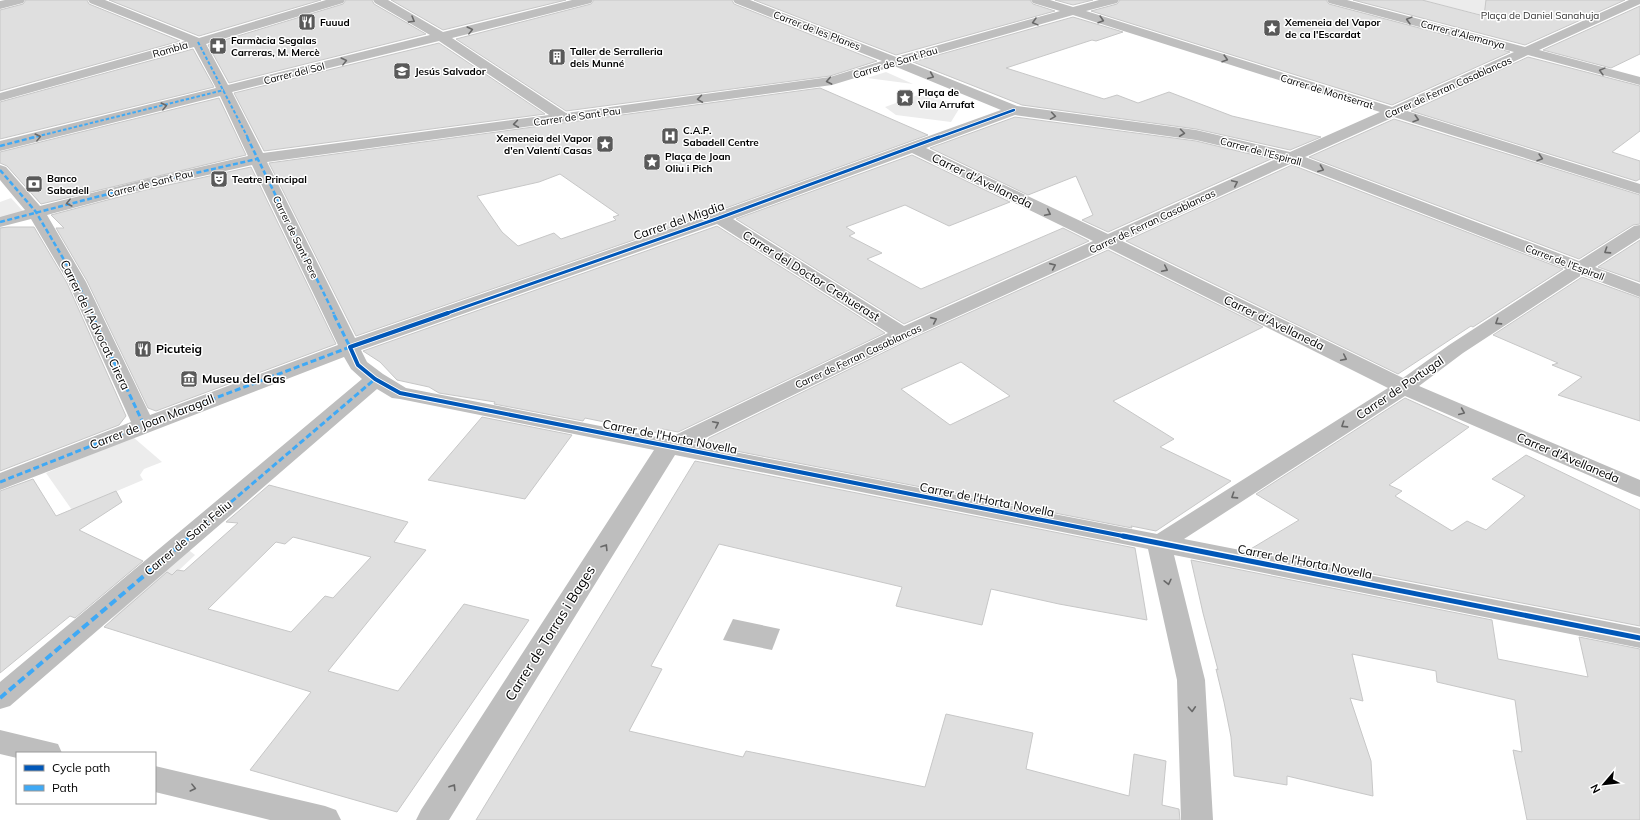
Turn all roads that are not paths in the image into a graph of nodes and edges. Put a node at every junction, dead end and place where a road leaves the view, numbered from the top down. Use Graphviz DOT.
graph roads {
  1 [pos="19,0"];
  2 [pos="94,0"];
  3 [pos="339,0"];
  4 [pos="379,0"];
  5 [pos="587,0"];
  6 [pos="739,0"];
  7 [pos="1037,0"];
  8 [pos="1113,0"];
  9 [pos="1333,0"];
  10 [pos="1639,0"];
  11 [pos="0,5"];
  12 [pos="1073,11"];
  13 [pos="442,37"];
  14 [pos="198,42"];
  15 [pos="1527,51"];
  16 [pos="895,61"];
  17 [pos="1640,81"];
  18 [pos="224,90"];
  19 [pos="0,97"];
  20 [pos="1014,110"];
  21 [pos="1392,112"];
  22 [pos="564,118"];
  23 [pos="0,146"];
  24 [pos="912,147"];
  25 [pos="1290,157"];
  26 [pos="257,159"];
  27 [pos="0,170"];
  28 [pos="1640,189"];
  29 [pos="36,212"];
  30 [pos="720,218"];
  31 [pos="0,222"];
  32 [pos="1640,230"];
  33 [pos="1108,241"];
  34 [pos="1580,268"];
  35 [pos="1640,291"];
  36 [pos="902,334"];
  37 [pos="350,347"];
  38 [pos="375,379"];
  39 [pos="1404,387"];
  40 [pos="144,425"];
  41 [pos="668,446"];
  42 [pos="0,482"];
  43 [pos="1640,489"];
  44 [pos="1159,544"];
  45 [pos="1640,638"];
  46 [pos="0,698"];
  47 [pos="0,742"];
  48 [pos="43,752"];
  49 [pos="156,779"];
  50 [pos="326,820"];
  51 [pos="432,820"];
  52 [pos="1197,820"];
  1 -- 11 [label="street"];
  2 -- 14 [label="street"];
  3 -- 14 [label="street, Rambla"];
  4 -- 13 [label="street, one-way"];
  13 -- 5 [label="street, Carrer del Sol, one-way"];
  6 -- 16 [label="street, Carrer de les Planes"];
  7 -- 12 [label="street, Carrer de Montserrat"];
  8 -- 12 [label="street, Carrer de Sant Pau"];
  15 -- 9 [label="street, Carrer d'Alemanya, one-way"];
  10 -- 15 [label="street, Carrer de Ferran Casablancas"];
  12 -- 16 [label="street, Carrer de Sant Pau, one-way"];
  12 -- 21 [label="street, Carrer de Montserrat, one-way"];
  18 -- 13 [label="street, Carrer del Sol, one-way"];
  13 -- 22 [label="street"];
  14 -- 18 [label="street, Carrer de Sant Pere"];
  14 -- 19 [label="street, Rambla"];
  17 -- 15 [label="street, Carrer d'Alemanya, one-way"];
  15 -- 21 [label="street, Carrer de Ferran Casablancas"];
  16 -- 20 [label="street, Carrer de l'Espirall, one-way"];
  16 -- 22 [label="street, Carrer de Sant Pau, one-way"];
  23 -- 18 [label="street, Carrer del Sol, one-way"];
  18 -- 26 [label="street, Carrer de Sant Pere"];
  20 -- 24 [label="street, Carrer del Migdia"];
  20 -- 25 [label="street, Carrer de l'Espirall, one-way"];
  21 -- 25 [label="street, Carrer de Ferran Casablancas"];
  21 -- 28 [label="street, Carrer de Montserrat, one-way"];
  22 -- 26 [label="street, Carrer de Sant Pau, one-way"];
  24 -- 30 [label="street, Carrer del Migdia"];
  24 -- 33 [label="street, Carrer d'Avellaneda, one-way"];
  33 -- 25 [label="street, Carrer de Ferran Casablancas, one-way"];
  25 -- 34 [label="street, Carrer de l'Espirall, one-way"];
  26 -- 29 [label="street, Carrer de Sant Pau, one-way"];
  26 -- 37 [label="street, Carrer de Sant Pere"];
  27 -- 29 [label="street, Carrer de l'Advocat Cirera"];
  29 -- 31 [label="street, Carrer de Sant Pau"];
  29 -- 40 [label="street, Carrer de l'Advocat Cirera"];
  30 -- 36 [label="street, Carrer del Doctor Crehuerast"];
  30 -- 37 [label="street, Carrer del Migdia"];
  32 -- 34 [label="street, Carrer de Portugal, one-way"];
  36 -- 33 [label="street, Carrer de Ferran Casablancas, one-way"];
  33 -- 39 [label="street, Carrer d'Avellaneda, one-way"];
  34 -- 35 [label="street, Carrer de l'Espirall"];
  34 -- 39 [label="street, Carrer de Portugal, one-way"];
  41 -- 36 [label="street, Carrer de Ferran Casablancas, one-way"];
  37 -- 38 [label="street, Carrer de l'Horta Novella"];
  37 -- 40 [label="street, Carrer de Joan Maragall"];
  38 -- 41 [label="street, Carrer de l'Horta Novella"];
  38 -- 46 [label="street, Carrer de Sant Feliu"];
  39 -- 43 [label="street, Carrer d'Avellaneda, one-way"];
  39 -- 44 [label="street, Carrer de Portugal, one-way"];
  40 -- 42 [label="street, Carrer de Joan Maragall"];
  41 -- 44 [label="street, Carrer de l'Horta Novella"];
  51 -- 41 [label="street, Carrer de Torras i Bages, one-way"];
  44 -- 45 [label="street, Carrer de l'Horta Novella"];
  44 -- 52 [label="street, one-way"];
  47 -- 48 [label="street"];
  49 -- 50 [label="street, one-way"];
}
